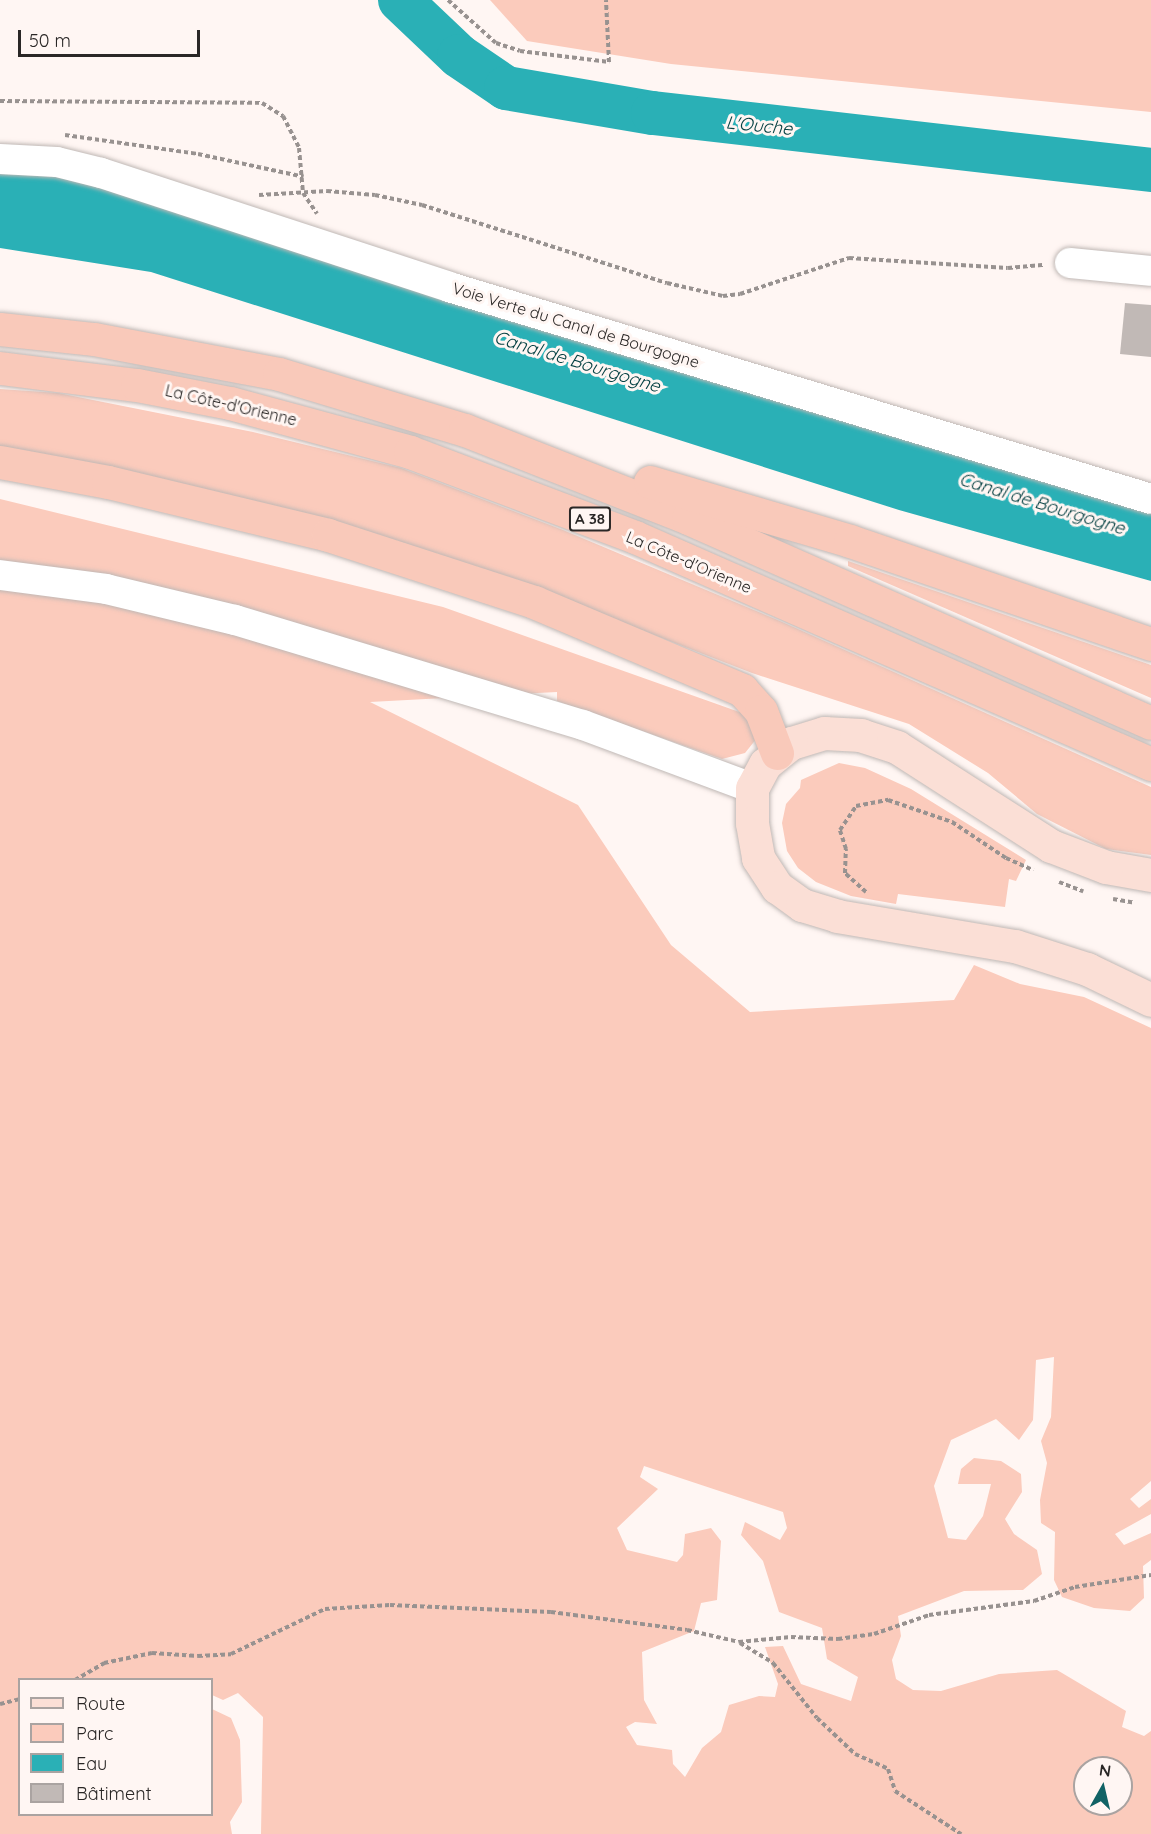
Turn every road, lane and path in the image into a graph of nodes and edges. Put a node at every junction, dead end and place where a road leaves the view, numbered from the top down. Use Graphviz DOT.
graph roads {
  1 [pos="448,0"];
  2 [pos="606,0"];
  3 [pos="0,101"];
  4 [pos="52,134"];
  5 [pos="0,159"];
  6 [pos="304,177"];
  7 [pos="303,193"];
  8 [pos="247,196"];
  9 [pos="325,221"];
  10 [pos="1070,263"];
  11 [pos="1151,271"];
  12 [pos="0,329"];
  13 [pos="0,368"];
  14 [pos="376,401"];
  15 [pos="0,462"];
  16 [pos="1151,499"];
  17 [pos="0,575"];
  18 [pos="1151,644"];
  19 [pos="1151,723"];
  20 [pos="777,753"];
  21 [pos="1151,764"];
  22 [pos="752,788"];
  23 [pos="1035,871"];
  24 [pos="1055,880"];
  25 [pos="1147,889"];
  26 [pos="873,894"];
  27 [pos="1095,894"];
  28 [pos="1106,897"];
  29 [pos="1151,1000"];
  30 [pos="1151,1575"];
  31 [pos="739,1642"];
  32 [pos="78,1678"];
  33 [pos="18,1700"];
  34 [pos="0,1704"];
  35 [pos="961,1834"];
  1 -- 2 [label="path"];
  3 -- 6 [label="path"];
  4 -- 6 [label="path"];
  5 -- 16 [label="street, Voie Verte du Canal de Bourgogne"];
  6 -- 7 [label="path"];
  7 -- 8 [label="path"];
  7 -- 9 [label="path"];
  7 -- 10 [label="path"];
  10 -- 11 [label="street"];
  12 -- 14 [label="highway, A 38"];
  13 -- 21 [label="highway, La Côte-d'Orienne / A 38"];
  14 -- 18 [label="highway"];
  14 -- 19 [label="highway, A 38"];
  15 -- 20 [label="highway"];
  17 -- 22 [label="street"];
  20 -- 22 [label="main road"];
  20 -- 25 [label="main road"];
  22 -- 29 [label="main road"];
  23 -- 26 [label="path"];
  24 -- 27 [label="path"];
  25 -- 28 [label="path"];
  30 -- 31 [label="path"];
  31 -- 32 [label="path"];
  31 -- 35 [label="path"];
  33 -- 34 [label="path"];
}
